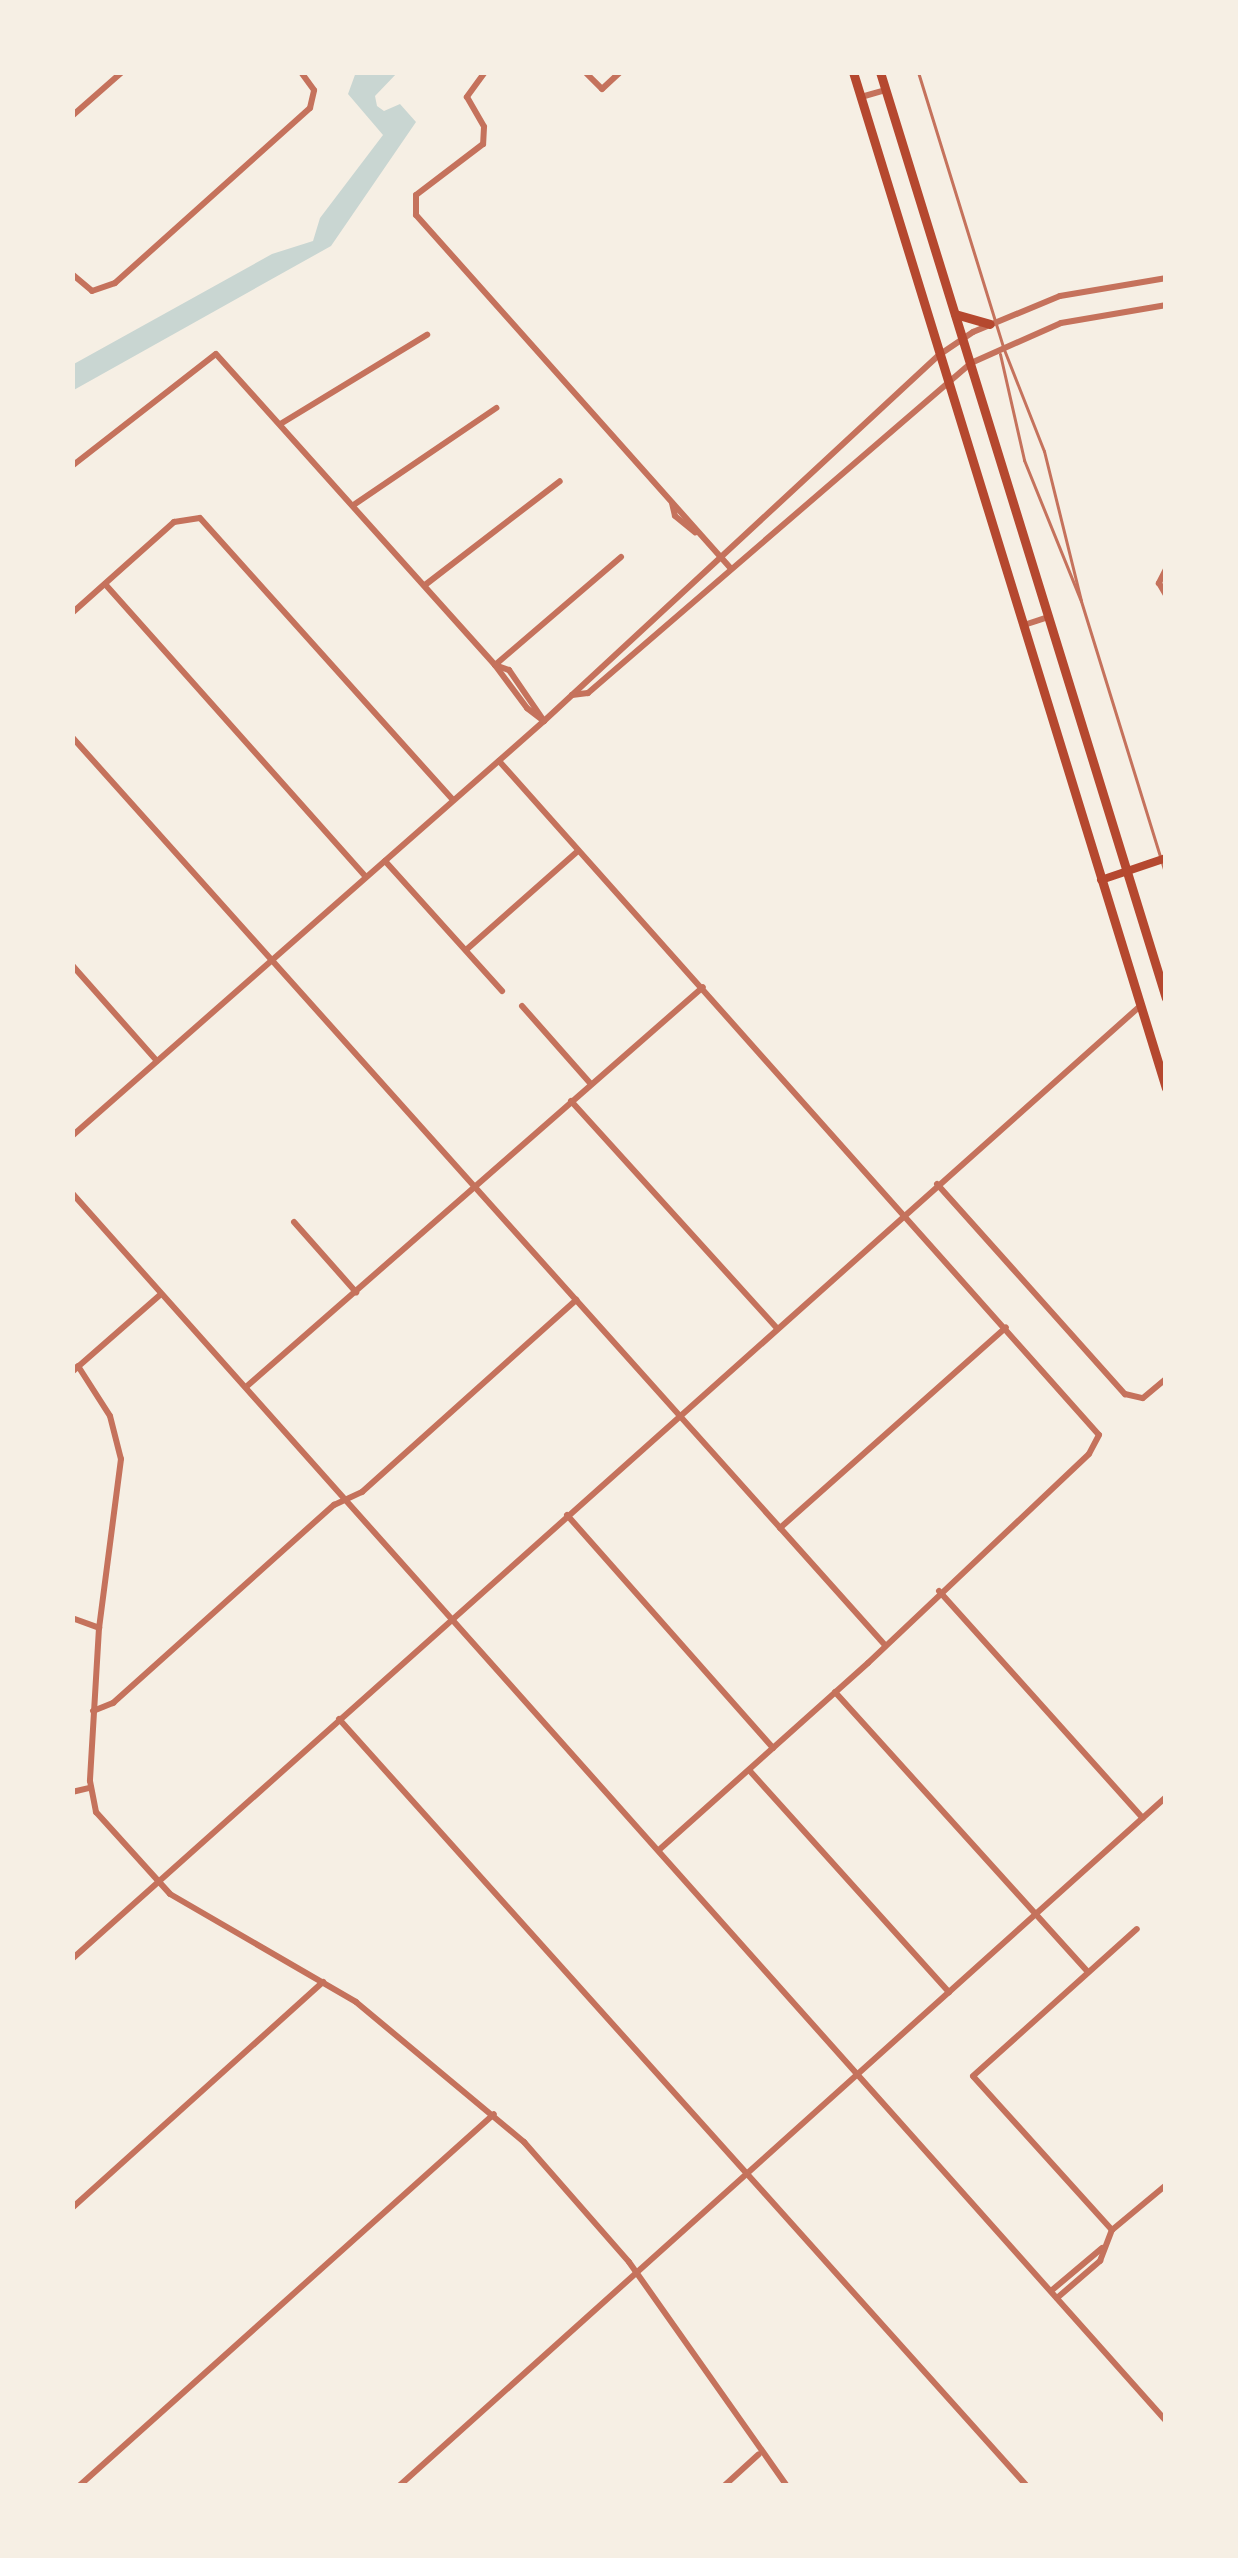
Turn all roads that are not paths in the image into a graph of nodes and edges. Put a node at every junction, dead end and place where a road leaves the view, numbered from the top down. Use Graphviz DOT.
graph roads {
  1 [pos="122,72"];
  2 [pos="301,72"];
  3 [pos="484,72"];
  4 [pos="620,72"];
  5 [pos="853,72"];
  6 [pos="880,72"];
  7 [pos="918,72"];
  8 [pos="584,73"];
  9 [pos="886,90"];
  10 [pos="860,97"];
  11 [pos="72,116"];
  12 [pos="72,274"];
  13 [pos="1166,278"];
  14 [pos="1166,305"];
  15 [pos="955,314"];
  16 [pos="992,323"];
  17 [pos="427,335"];
  18 [pos="962,338"];
  19 [pos="1003,347"];
  20 [pos="940,355"];
  21 [pos="971,363"];
  22 [pos="946,380"];
  23 [pos="496,408"];
  24 [pos="283,423"];
  25 [pos="72,466"];
  26 [pos="560,482"];
  27 [pos="354,505"];
  28 [pos="621,556"];
  29 [pos="715,557"];
  30 [pos="730,567"];
  31 [pos="1166,569"];
  32 [pos="105,583"];
  33 [pos="424,585"];
  34 [pos="1166,595"];
  35 [pos="1081,601"];
  36 [pos="72,613"];
  37 [pos="1049,617"];
  38 [pos="1023,625"];
  39 [pos="495,665"];
  40 [pos="572,695"];
  41 [pos="544,721"];
  42 [pos="72,737"];
  43 [pos="499,761"];
  44 [pos="453,800"];
  45 [pos="578,851"];
  46 [pos="1164,859"];
  47 [pos="385,861"];
  48 [pos="1126,871"];
  49 [pos="1166,876"];
  50 [pos="366,877"];
  51 [pos="1101,880"];
  52 [pos="466,950"];
  53 [pos="271,961"];
  54 [pos="72,965"];
  55 [pos="703,987"];
  56 [pos="502,992"];
  57 [pos="1166,999"];
  58 [pos="522,1006"];
  59 [pos="1141,1006"];
  60 [pos="158,1061"];
  61 [pos="591,1084"];
  62 [pos="1166,1088"];
  63 [pos="571,1101"];
  64 [pos="72,1136"];
  65 [pos="937,1184"];
  66 [pos="476,1190"];
  67 [pos="72,1193"];
  68 [pos="904,1213"];
  69 [pos="294,1222"];
  70 [pos="356,1292"];
  71 [pos="161,1294"];
  72 [pos="576,1300"];
  73 [pos="1006,1326"];
  74 [pos="776,1328"];
  75 [pos="75,1369"];
  76 [pos="1166,1379"];
  77 [pos="246,1387"];
  78 [pos="678,1415"];
  79 [pos="347,1499"];
  80 [pos="567,1515"];
  81 [pos="780,1528"];
  82 [pos="939,1591"];
  83 [pos="72,1618"];
  84 [pos="452,1618"];
  85 [pos="99,1628"];
  86 [pos="884,1644"];
  87 [pos="835,1692"];
  88 [pos="93,1712"];
  89 [pos="339,1719"];
  90 [pos="773,1748"];
  91 [pos="749,1770"];
  92 [pos="90,1788"];
  93 [pos="72,1792"];
  94 [pos="1166,1798"];
  95 [pos="1143,1818"];
  96 [pos="659,1849"];
  97 [pos="158,1882"];
  98 [pos="1035,1914"];
  99 [pos="1137,1929"];
  100 [pos="72,1959"];
  101 [pos="1088,1972"];
  102 [pos="324,1981"];
  103 [pos="949,1992"];
  104 [pos="861,2072"];
  105 [pos="494,2114"];
  106 [pos="746,2172"];
  107 [pos="1166,2186"];
  108 [pos="72,2208"];
  109 [pos="1112,2230"];
  110 [pos="637,2273"];
  111 [pos="1054,2294"];
  112 [pos="1166,2421"];
  113 [pos="759,2454"];
  114 [pos="80,2486"];
  115 [pos="399,2486"];
  116 [pos="724,2486"];
  117 [pos="787,2486"];
  118 [pos="1027,2486"];
  1 -- 11 [label="street"];
  2 -- 12 [label="street"];
  3 -- 29 [label="street"];
  4 -- 8 [label="street"];
  5 -- 10 [label="highway"];
  6 -- 9 [label="highway"];
  7 -- 16 [label="lane"];
  9 -- 10 [label="street"];
  9 -- 15 [label="highway"];
  10 -- 20 [label="highway"];
  13 -- 16 [label="street"];
  14 -- 19 [label="street"];
  15 -- 16 [label="highway"];
  15 -- 18 [label="highway"];
  16 -- 18 [label="street"];
  16 -- 19 [label="lane"];
  17 -- 24 [label="street"];
  18 -- 20 [label="street"];
  18 -- 21 [label="highway"];
  19 -- 21 [label="street"];
  19 -- 35 [label="lane"];
  19 -- 35 [label="lane"];
  20 -- 22 [label="highway"];
  20 -- 29 [label="street"];
  21 -- 22 [label="street"];
  21 -- 37 [label="highway"];
  22 -- 30 [label="street"];
  22 -- 38 [label="highway"];
  23 -- 27 [label="street"];
  24 -- 25 [label="street"];
  24 -- 27 [label="street"];
  26 -- 33 [label="street"];
  27 -- 33 [label="street"];
  28 -- 39 [label="street"];
  29 -- 30 [label="street"];
  29 -- 40 [label="street"];
  30 -- 40 [label="street"];
  31 -- 34 [label="street"];
  32 -- 36 [label="street"];
  32 -- 44 [label="street"];
  32 -- 50 [label="street"];
  33 -- 39 [label="street"];
  35 -- 46 [label="lane"];
  37 -- 38 [label="street"];
  37 -- 48 [label="highway"];
  38 -- 51 [label="highway"];
  39 -- 41 [label="street"];
  40 -- 41 [label="street"];
  41 -- 43 [label="street"];
  42 -- 53 [label="street"];
  43 -- 44 [label="street"];
  43 -- 45 [label="street"];
  44 -- 47 [label="street"];
  45 -- 52 [label="street"];
  45 -- 55 [label="street"];
  46 -- 48 [label="main road"];
  46 -- 49 [label="lane"];
  47 -- 50 [label="street"];
  47 -- 52 [label="street"];
  48 -- 51 [label="main road"];
  48 -- 57 [label="highway"];
  50 -- 53 [label="street"];
  51 -- 59 [label="highway"];
  52 -- 56 [label="street"];
  53 -- 60 [label="street"];
  53 -- 66 [label="street"];
  54 -- 60 [label="street"];
  55 -- 61 [label="street"];
  55 -- 68 [label="street"];
  57 -- 59 [label="highway"];
  58 -- 61 [label="street"];
  59 -- 62 [label="highway"];
  59 -- 65 [label="street"];
  60 -- 64 [label="street"];
  61 -- 63 [label="street"];
  63 -- 66 [label="street"];
  63 -- 74 [label="street"];
  65 -- 68 [label="street"];
  65 -- 76 [label="street"];
  66 -- 70 [label="street"];
  66 -- 72 [label="street"];
  67 -- 71 [label="street"];
  68 -- 73 [label="street"];
  68 -- 74 [label="street"];
  69 -- 70 [label="street"];
  70 -- 77 [label="street"];
  71 -- 75 [label="street"];
  71 -- 77 [label="street"];
  72 -- 78 [label="street"];
  72 -- 79 [label="street"];
  73 -- 81 [label="street"];
  73 -- 82 [label="street"];
  74 -- 78 [label="street"];
  75 -- 85 [label="street"];
  77 -- 79 [label="street"];
  78 -- 80 [label="street"];
  78 -- 81 [label="street"];
  79 -- 84 [label="street"];
  79 -- 88 [label="street"];
  80 -- 84 [label="street"];
  80 -- 90 [label="street"];
  81 -- 86 [label="street"];
  82 -- 86 [label="street"];
  82 -- 95 [label="street"];
  83 -- 85 [label="street"];
  84 -- 89 [label="street"];
  84 -- 96 [label="street"];
  85 -- 88 [label="street"];
  86 -- 87 [label="street"];
  87 -- 90 [label="street"];
  87 -- 98 [label="street"];
  88 -- 92 [label="street"];
  89 -- 97 [label="street"];
  89 -- 106 [label="street"];
  90 -- 91 [label="street"];
  91 -- 96 [label="street"];
  91 -- 103 [label="street"];
  92 -- 93 [label="street"];
  92 -- 97 [label="street"];
  94 -- 95 [label="street"];
  95 -- 98 [label="street"];
  96 -- 104 [label="street"];
  97 -- 100 [label="street"];
  97 -- 102 [label="street"];
  98 -- 101 [label="street"];
  98 -- 103 [label="street"];
  99 -- 101 [label="street"];
  101 -- 109 [label="street"];
  102 -- 105 [label="street"];
  102 -- 108 [label="street"];
  103 -- 104 [label="street"];
  104 -- 106 [label="street"];
  104 -- 111 [label="street"];
  105 -- 110 [label="street"];
  105 -- 114 [label="street"];
  106 -- 110 [label="street"];
  106 -- 118 [label="street"];
  107 -- 109 [label="street"];
  109 -- 111 [label="street"];
  110 -- 113 [label="street"];
  110 -- 115 [label="street"];
  111 -- 112 [label="street"];
  113 -- 116 [label="street"];
  113 -- 117 [label="street"];
}
